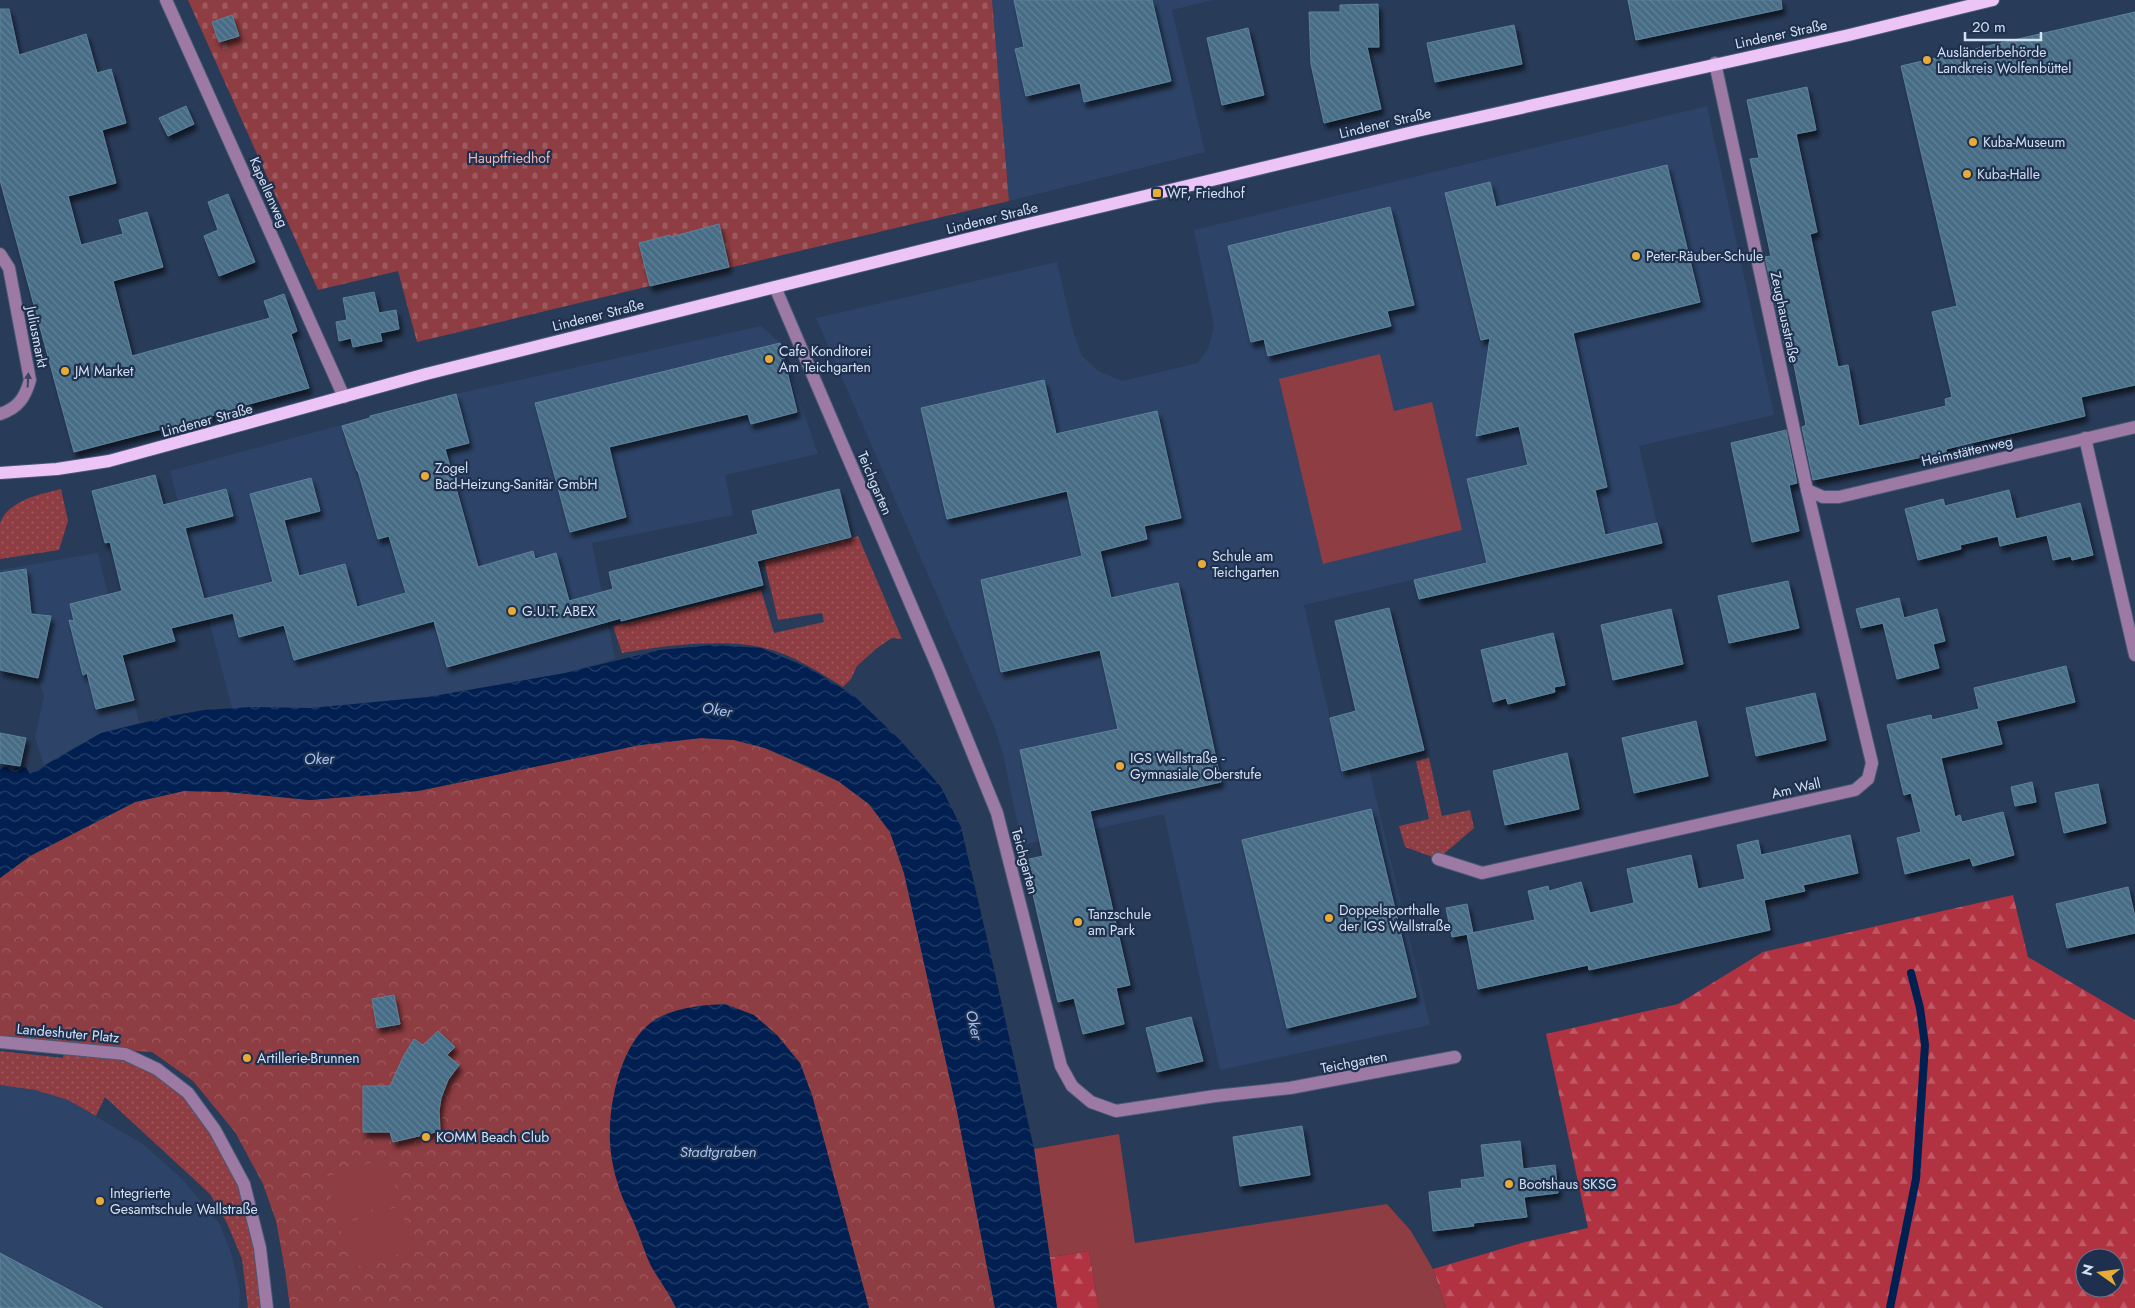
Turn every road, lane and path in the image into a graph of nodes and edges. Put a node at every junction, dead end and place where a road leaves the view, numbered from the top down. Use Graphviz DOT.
graph roads {
  1 [pos="166,0"];
  2 [pos="1993,0"];
  3 [pos="1715,63"];
  4 [pos="0,254"];
  5 [pos="775,287"];
  6 [pos="344,397"];
  7 [pos="0,414"];
  8 [pos="2135,426"];
  9 [pos="2085,438"];
  10 [pos="0,473"];
  11 [pos="1807,490"];
  12 [pos="2135,655"];
  13 [pos="1438,859"];
  14 [pos="0,1042"];
  15 [pos="1455,1058"];
  16 [pos="267,1308"];
  1 -- 6 [label="street, Kapellenweg"];
  2 -- 3 [label="main road, Lindener Straße"];
  3 -- 5 [label="main road, Lindener Straße"];
  3 -- 11 [label="street, Zeughausstraße"];
  7 -- 4 [label="street, Juliusmarkt, one-way"];
  5 -- 6 [label="main road, Lindener Straße"];
  5 -- 15 [label="street, Teichgarten"];
  6 -- 10 [label="main road, Lindener Straße"];
  8 -- 9 [label="street, Heimstättenweg"];
  9 -- 11 [label="street, Heimstättenweg"];
  9 -- 12 [label="street"];
  11 -- 13 [label="street, Am Wall"];
  14 -- 16 [label="street, Landeshuter Platz"];
}
